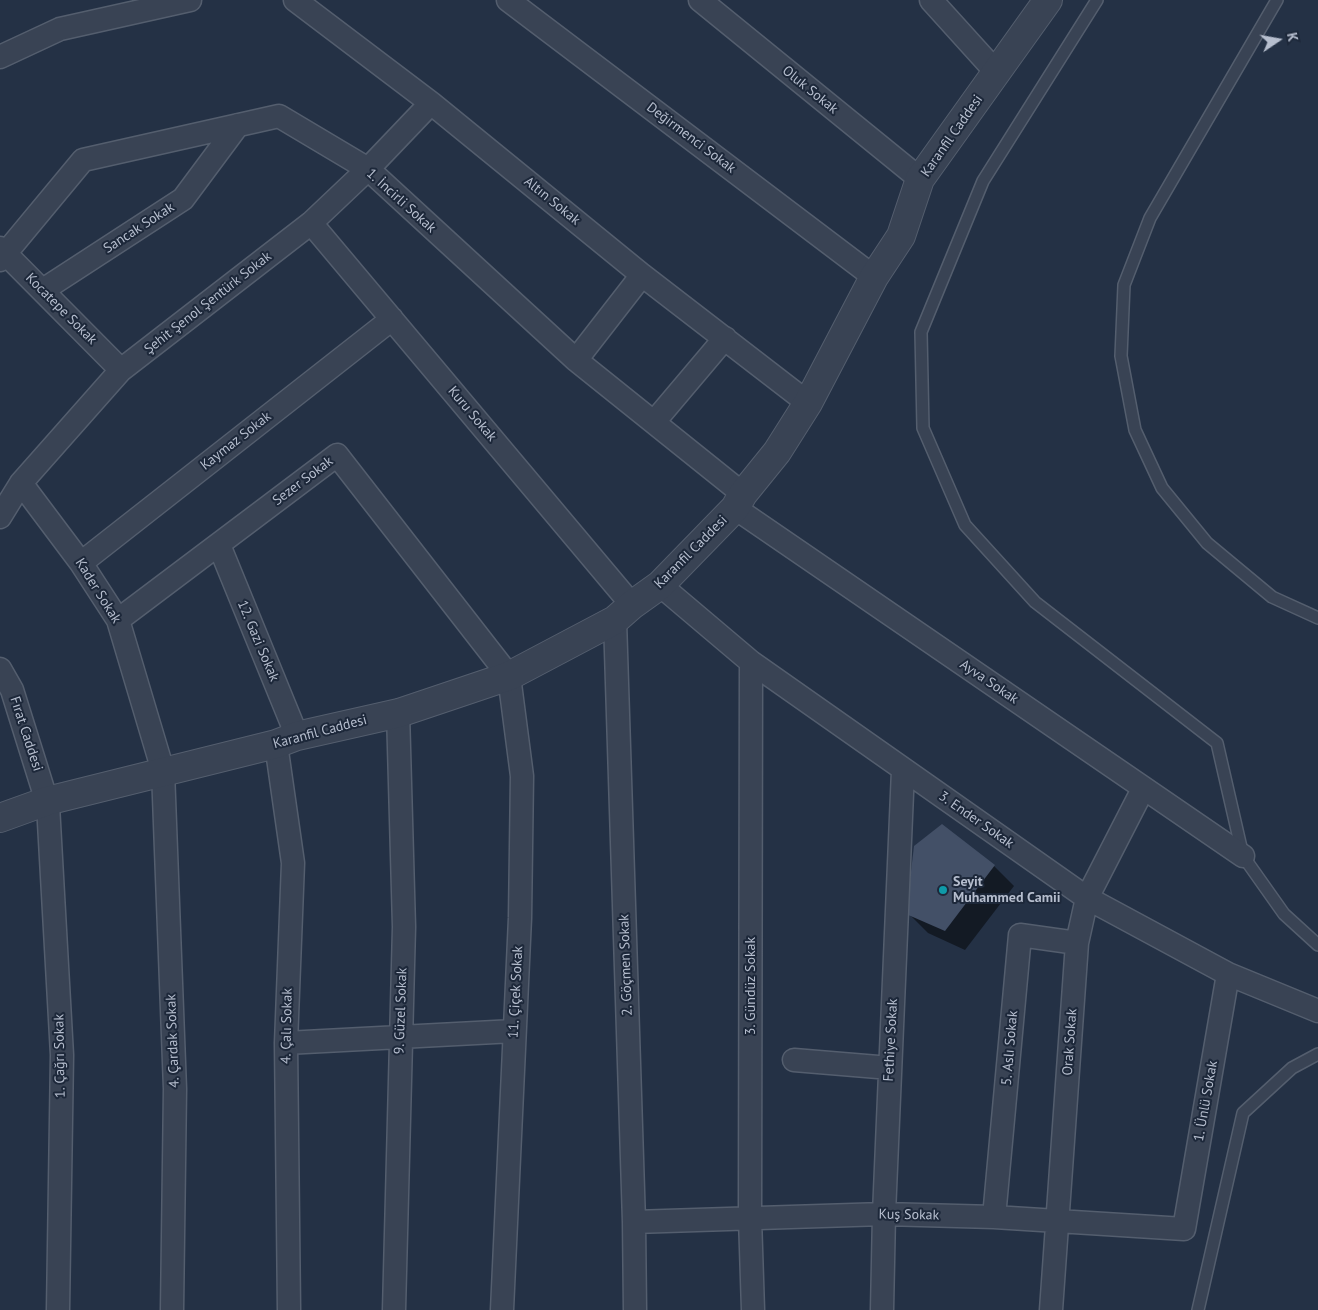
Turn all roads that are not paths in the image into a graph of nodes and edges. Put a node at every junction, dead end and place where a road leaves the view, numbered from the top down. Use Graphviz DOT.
graph roads {
  1 [pos="190,0"];
  2 [pos="295,0"];
  3 [pos="508,0"];
  4 [pos="700,0"];
  5 [pos="931,0"];
  6 [pos="1048,0"];
  7 [pos="1097,0"];
  8 [pos="1277,0"];
  9 [pos="0,57"];
  10 [pos="996,73"];
  11 [pos="431,103"];
  12 [pos="238,125"];
  13 [pos="368,170"];
  14 [pos="920,179"];
  15 [pos="311,224"];
  16 [pos="2,254"];
  17 [pos="642,275"];
  18 [pos="874,277"];
  19 [pos="42,290"];
  20 [pos="392,319"];
  21 [pos="725,338"];
  22 [pos="576,360"];
  23 [pos="121,370"];
  24 [pos="808,403"];
  25 [pos="654,422"];
  26 [pos="21,483"];
  27 [pos="739,501"];
  28 [pos="0,517"];
  29 [pos="219,546"];
  30 [pos="81,562"];
  31 [pos="660,585"];
  32 [pos="624,612"];
  33 [pos="1318,618"];
  34 [pos="118,620"];
  35 [pos="751,662"];
  36 [pos="0,669"];
  37 [pos="509,676"];
  38 [pos="6,697"];
  39 [pos="398,712"];
  40 [pos="287,740"];
  41 [pos="903,770"];
  42 [pos="163,771"];
  43 [pos="1143,788"];
  44 [pos="47,801"];
  45 [pos="0,818"];
  46 [pos="1242,856"];
  47 [pos="1087,898"];
  48 [pos="1077,943"];
  49 [pos="1318,945"];
  50 [pos="1228,974"];
  51 [pos="1318,1011"];
  52 [pos="514,1032"];
  53 [pos="400,1037"];
  54 [pos="286,1043"];
  55 [pos="1318,1054"];
  56 [pos="794,1060"];
  57 [pos="890,1068"];
  58 [pos="884,1214"];
  59 [pos="994,1217"];
  60 [pos="750,1218"];
  61 [pos="1058,1221"];
  62 [pos="634,1222"];
  63 [pos="1184,1229"];
  64 [pos="58,1310"];
  65 [pos="172,1310"];
  66 [pos="289,1310"];
  67 [pos="394,1310"];
  68 [pos="502,1310"];
  69 [pos="635,1310"];
  70 [pos="753,1310"];
  71 [pos="882,1310"];
  72 [pos="1051,1310"];
  73 [pos="1198,1310"];
  1 -- 9 [label="street"];
  2 -- 11 [label="street, Altın Sokak"];
  3 -- 18 [label="street, Değirmenci Sokak"];
  4 -- 14 [label="street, Oluk Sokak"];
  5 -- 10 [label="street"];
  6 -- 10 [label="street, Karanfil Caddesi"];
  7 -- 46 [label="lane"];
  8 -- 33 [label="lane"];
  10 -- 14 [label="street, Karanfil Caddesi"];
  11 -- 13 [label="street, Şehit Şenol Şentürk Sokak"];
  11 -- 17 [label="street, Altın Sokak"];
  12 -- 13 [label="street, 1. İncirli Sokak"];
  12 -- 16 [label="street, 1. İncirli Sokak"];
  12 -- 19 [label="street, Sancak Sokak"];
  13 -- 15 [label="street, Şehit Şenol Şentürk Sokak"];
  13 -- 22 [label="street, 1. İncirli Sokak"];
  14 -- 18 [label="street, Karanfil Caddesi"];
  15 -- 20 [label="street, Kuru Sokak"];
  15 -- 23 [label="street, Şehit Şenol Şentürk Sokak"];
  16 -- 19 [label="street, Kocatepe Sokak"];
  17 -- 21 [label="street, Altın Sokak"];
  17 -- 22 [label="street"];
  18 -- 24 [label="street, Karanfil Caddesi"];
  19 -- 23 [label="street, Kocatepe Sokak"];
  20 -- 30 [label="street, Kaymaz Sokak"];
  20 -- 32 [label="street, Kuru Sokak"];
  21 -- 24 [label="street, Altın Sokak"];
  21 -- 25 [label="street"];
  22 -- 25 [label="street, 1. İncirli Sokak"];
  23 -- 26 [label="street, Şehit Şenol Şentürk Sokak"];
  24 -- 27 [label="street, Karanfil Caddesi"];
  25 -- 27 [label="street, 1. İncirli Sokak"];
  26 -- 28 [label="street, Şehit Şenol Şentürk Sokak"];
  26 -- 30 [label="street, Kader Sokak"];
  27 -- 31 [label="street, Karanfil Caddesi"];
  27 -- 43 [label="street, Ayva Sokak"];
  29 -- 34 [label="street, Sezer Sokak"];
  29 -- 37 [label="street, Sezer Sokak"];
  29 -- 40 [label="street, 12. Gazi Sokak"];
  30 -- 34 [label="street, Kader Sokak"];
  31 -- 32 [label="street, Karanfil Caddesi"];
  31 -- 35 [label="street, 3. Ender Sokak"];
  32 -- 37 [label="street, Karanfil Caddesi"];
  32 -- 62 [label="street, 2. Göçmen Sokak"];
  34 -- 42 [label="street, Kader Sokak"];
  35 -- 41 [label="street, 3. Ender Sokak"];
  35 -- 60 [label="street, 3. Gündüz Sokak"];
  36 -- 38 [label="street, Fırat Caddesi"];
  37 -- 39 [label="street, Karanfil Caddesi"];
  37 -- 52 [label="street, 11. Çiçek Sokak"];
  38 -- 44 [label="street, Fırat Caddesi"];
  39 -- 40 [label="street, Karanfil Caddesi"];
  39 -- 53 [label="street, 9. Güzel Sokak"];
  40 -- 42 [label="street, Karanfil Caddesi"];
  40 -- 54 [label="street, 4. Çalı Sokak"];
  41 -- 47 [label="street, 3. Ender Sokak"];
  41 -- 57 [label="street, Fethiye Sokak"];
  42 -- 44 [label="street, Karanfil Caddesi"];
  42 -- 65 [label="street, 4. Çardak Sokak"];
  43 -- 46 [label="street, Ayva Sokak"];
  43 -- 47 [label="street, Orak Sokak"];
  44 -- 45 [label="street, Karanfil Caddesi"];
  44 -- 64 [label="street, 1. Çağrı Sokak"];
  46 -- 49 [label="lane"];
  47 -- 48 [label="street, Orak Sokak"];
  47 -- 50 [label="street, 3. Ender Sokak"];
  48 -- 59 [label="street, 5. Aslı Sokak"];
  48 -- 61 [label="street, Orak Sokak"];
  50 -- 51 [label="street, 3. Ender Sokak"];
  50 -- 63 [label="street, 1. Ünlü Sokak"];
  52 -- 53 [label="street"];
  52 -- 68 [label="street, 11. Çiçek Sokak"];
  53 -- 54 [label="street"];
  53 -- 67 [label="street, 9. Güzel Sokak"];
  54 -- 66 [label="street, 4. Çalı Sokak"];
  55 -- 73 [label="lane"];
  56 -- 57 [label="street"];
  57 -- 58 [label="street, Fethiye Sokak"];
  58 -- 59 [label="street, Kuş Sokak"];
  58 -- 60 [label="street, Kuş Sokak"];
  58 -- 71 [label="street, Fethiye Sokak"];
  59 -- 61 [label="street, Kuş Sokak"];
  60 -- 62 [label="street, Kuş Sokak"];
  60 -- 70 [label="street, 3. Gündüz Sokak"];
  61 -- 63 [label="street, Kuş Sokak"];
  61 -- 72 [label="street, Orak Sokak"];
  62 -- 69 [label="street, 2. Göçmen Sokak"];
}
